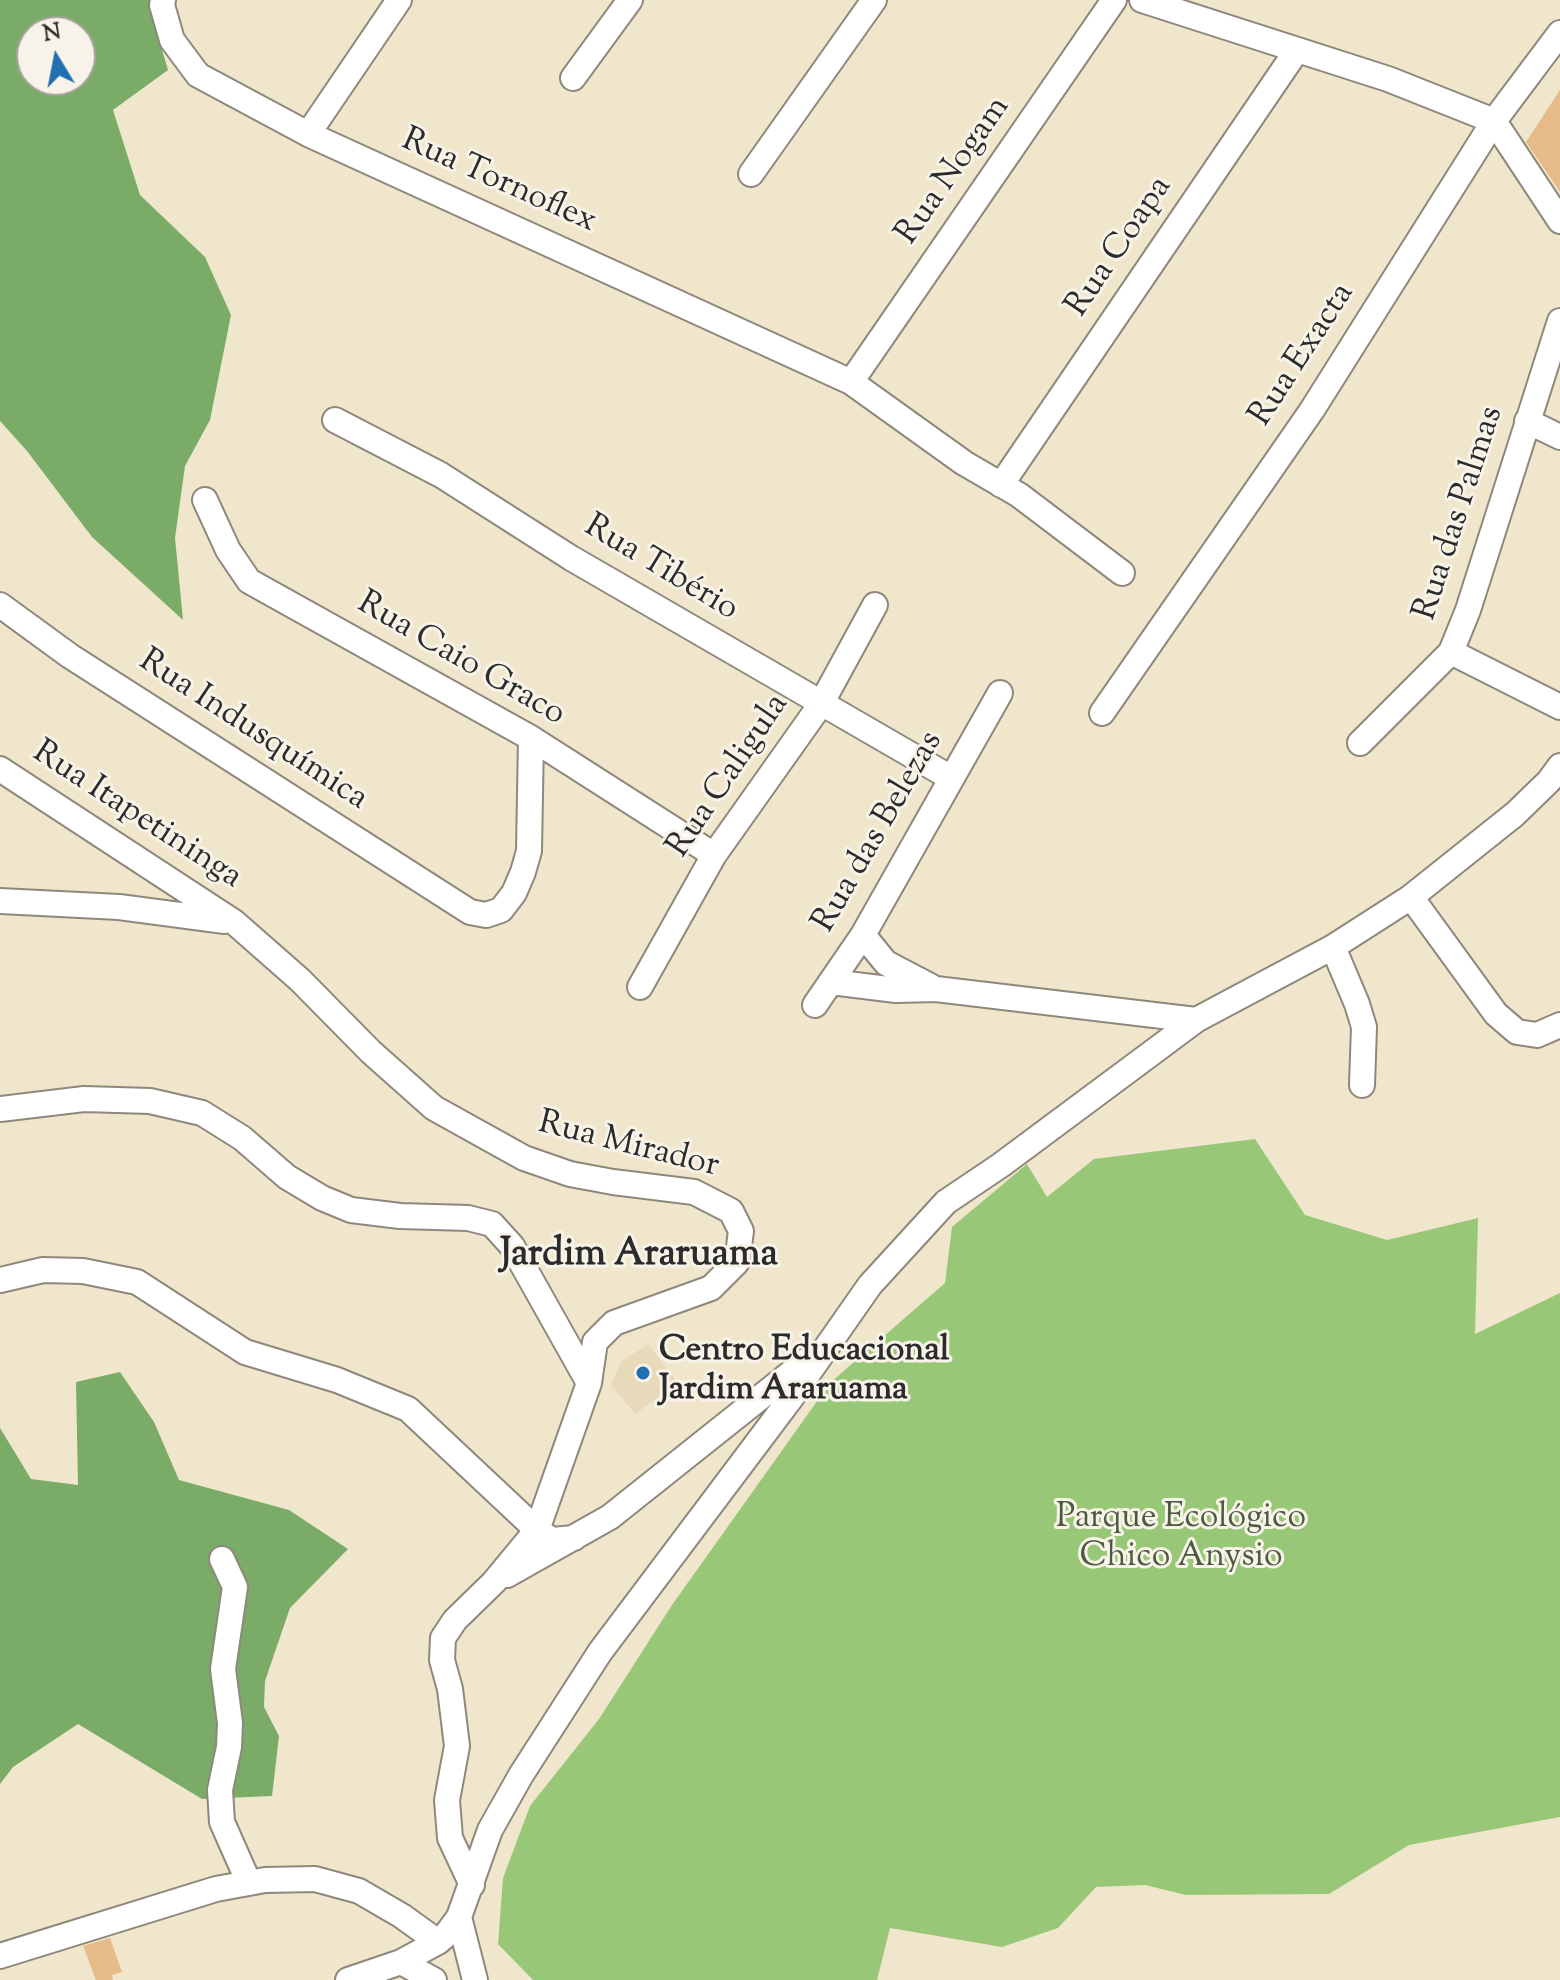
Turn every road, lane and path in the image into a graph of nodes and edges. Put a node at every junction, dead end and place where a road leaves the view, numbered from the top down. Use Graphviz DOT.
graph roads {
  1 [pos="163,0"];
  2 [pos="399,0"];
  3 [pos="630,0"];
  4 [pos="874,0"];
  5 [pos="1114,0"];
  6 [pos="1142,0"];
  7 [pos="1560,33"];
  8 [pos="1297,50"];
  9 [pos="573,78"];
  10 [pos="1494,121"];
  11 [pos="308,134"];
  12 [pos="751,174"];
  13 [pos="1560,221"];
  14 [pos="1560,321"];
  15 [pos="851,382"];
  16 [pos="335,420"];
  17 [pos="1527,421"];
  18 [pos="1560,437"];
  19 [pos="1001,485"];
  20 [pos="205,500"];
  21 [pos="1122,573"];
  22 [pos="0,605"];
  23 [pos="875,605"];
  24 [pos="1451,652"];
  25 [pos="1000,693"];
  26 [pos="821,704"];
  27 [pos="1560,707"];
  28 [pos="1102,713"];
  29 [pos="531,738"];
  30 [pos="1360,743"];
  31 [pos="1560,766"];
  32 [pos="0,769"];
  33 [pos="951,778"];
  34 [pos="714,855"];
  35 [pos="1411,897"];
  36 [pos="0,901"];
  37 [pos="234,922"];
  38 [pos="863,935"];
  39 [pos="1333,947"];
  40 [pos="831,982"];
  41 [pos="640,987"];
  42 [pos="936,989"];
  43 [pos="815,1005"];
  44 [pos="1196,1020"];
  45 [pos="1560,1025"];
  46 [pos="1362,1085"];
  47 [pos="0,1109"];
  48 [pos="0,1280"];
  49 [pos="826,1347"];
  50 [pos="589,1383"];
  51 [pos="537,1530"];
  52 [pos="574,1538"];
  53 [pos="222,1559"];
  54 [pos="494,1582"];
  55 [pos="249,1883"];
  56 [pos="472,1885"];
  57 [pos="459,1917"];
  58 [pos="438,1942"];
  59 [pos="0,1956"];
  60 [pos="401,1962"];
  61 [pos="468,1977"];
  62 [pos="348,1980"];
  63 [pos="434,1980"];
  1 -- 11 [label="street, Rua Tornoflex"];
  2 -- 11 [label="street"];
  3 -- 9 [label="street"];
  4 -- 12 [label="street"];
  5 -- 15 [label="street, Rua Nogam"];
  6 -- 8 [label="street"];
  7 -- 10 [label="street, Rua Exacta"];
  8 -- 10 [label="street"];
  8 -- 19 [label="street, Rua Coapa"];
  10 -- 13 [label="street"];
  10 -- 28 [label="street, Rua Exacta"];
  11 -- 15 [label="street, Rua Tornoflex"];
  14 -- 17 [label="street, Rua das Palmas"];
  15 -- 19 [label="street"];
  16 -- 26 [label="street, Rua Tibério"];
  17 -- 18 [label="street"];
  17 -- 24 [label="street, Rua das Palmas"];
  19 -- 21 [label="street"];
  20 -- 29 [label="street, Rua Caio Graco"];
  22 -- 29 [label="street, Rua Indusquímica"];
  23 -- 26 [label="street, Rua Caligula"];
  24 -- 27 [label="street"];
  24 -- 30 [label="street, Rua das Palmas"];
  25 -- 33 [label="street, Rua das Belezas"];
  26 -- 33 [label="street, Rua Tibério"];
  26 -- 34 [label="street, Rua Caligula"];
  29 -- 34 [label="street, Rua Caio Graco"];
  31 -- 35 [label="street"];
  32 -- 37 [label="street, Rua Itapetininga"];
  33 -- 38 [label="street, Rua das Belezas"];
  34 -- 41 [label="street, Rua Caligula"];
  35 -- 39 [label="street"];
  35 -- 45 [label="street"];
  36 -- 37 [label="street"];
  37 -- 50 [label="street, Rua Mirador"];
  38 -- 40 [label="street, Rua das Belezas"];
  38 -- 42 [label="street"];
  39 -- 44 [label="street"];
  39 -- 46 [label="street"];
  40 -- 42 [label="street"];
  40 -- 43 [label="street, Rua das Belezas"];
  42 -- 44 [label="street"];
  44 -- 49 [label="street"];
  47 -- 50 [label="street"];
  48 -- 51 [label="street"];
  49 -- 52 [label="street"];
  49 -- 56 [label="street"];
  50 -- 51 [label="street, Rua Mirador"];
  51 -- 52 [label="street"];
  51 -- 54 [label="street"];
  52 -- 54 [label="street"];
  53 -- 55 [label="street"];
  54 -- 56 [label="street"];
  55 -- 58 [label="street"];
  55 -- 59 [label="street"];
  56 -- 57 [label="street"];
  57 -- 58 [label="street"];
  57 -- 61 [label="street"];
  58 -- 60 [label="street"];
  60 -- 62 [label="street"];
  60 -- 63 [label="street"];
}
